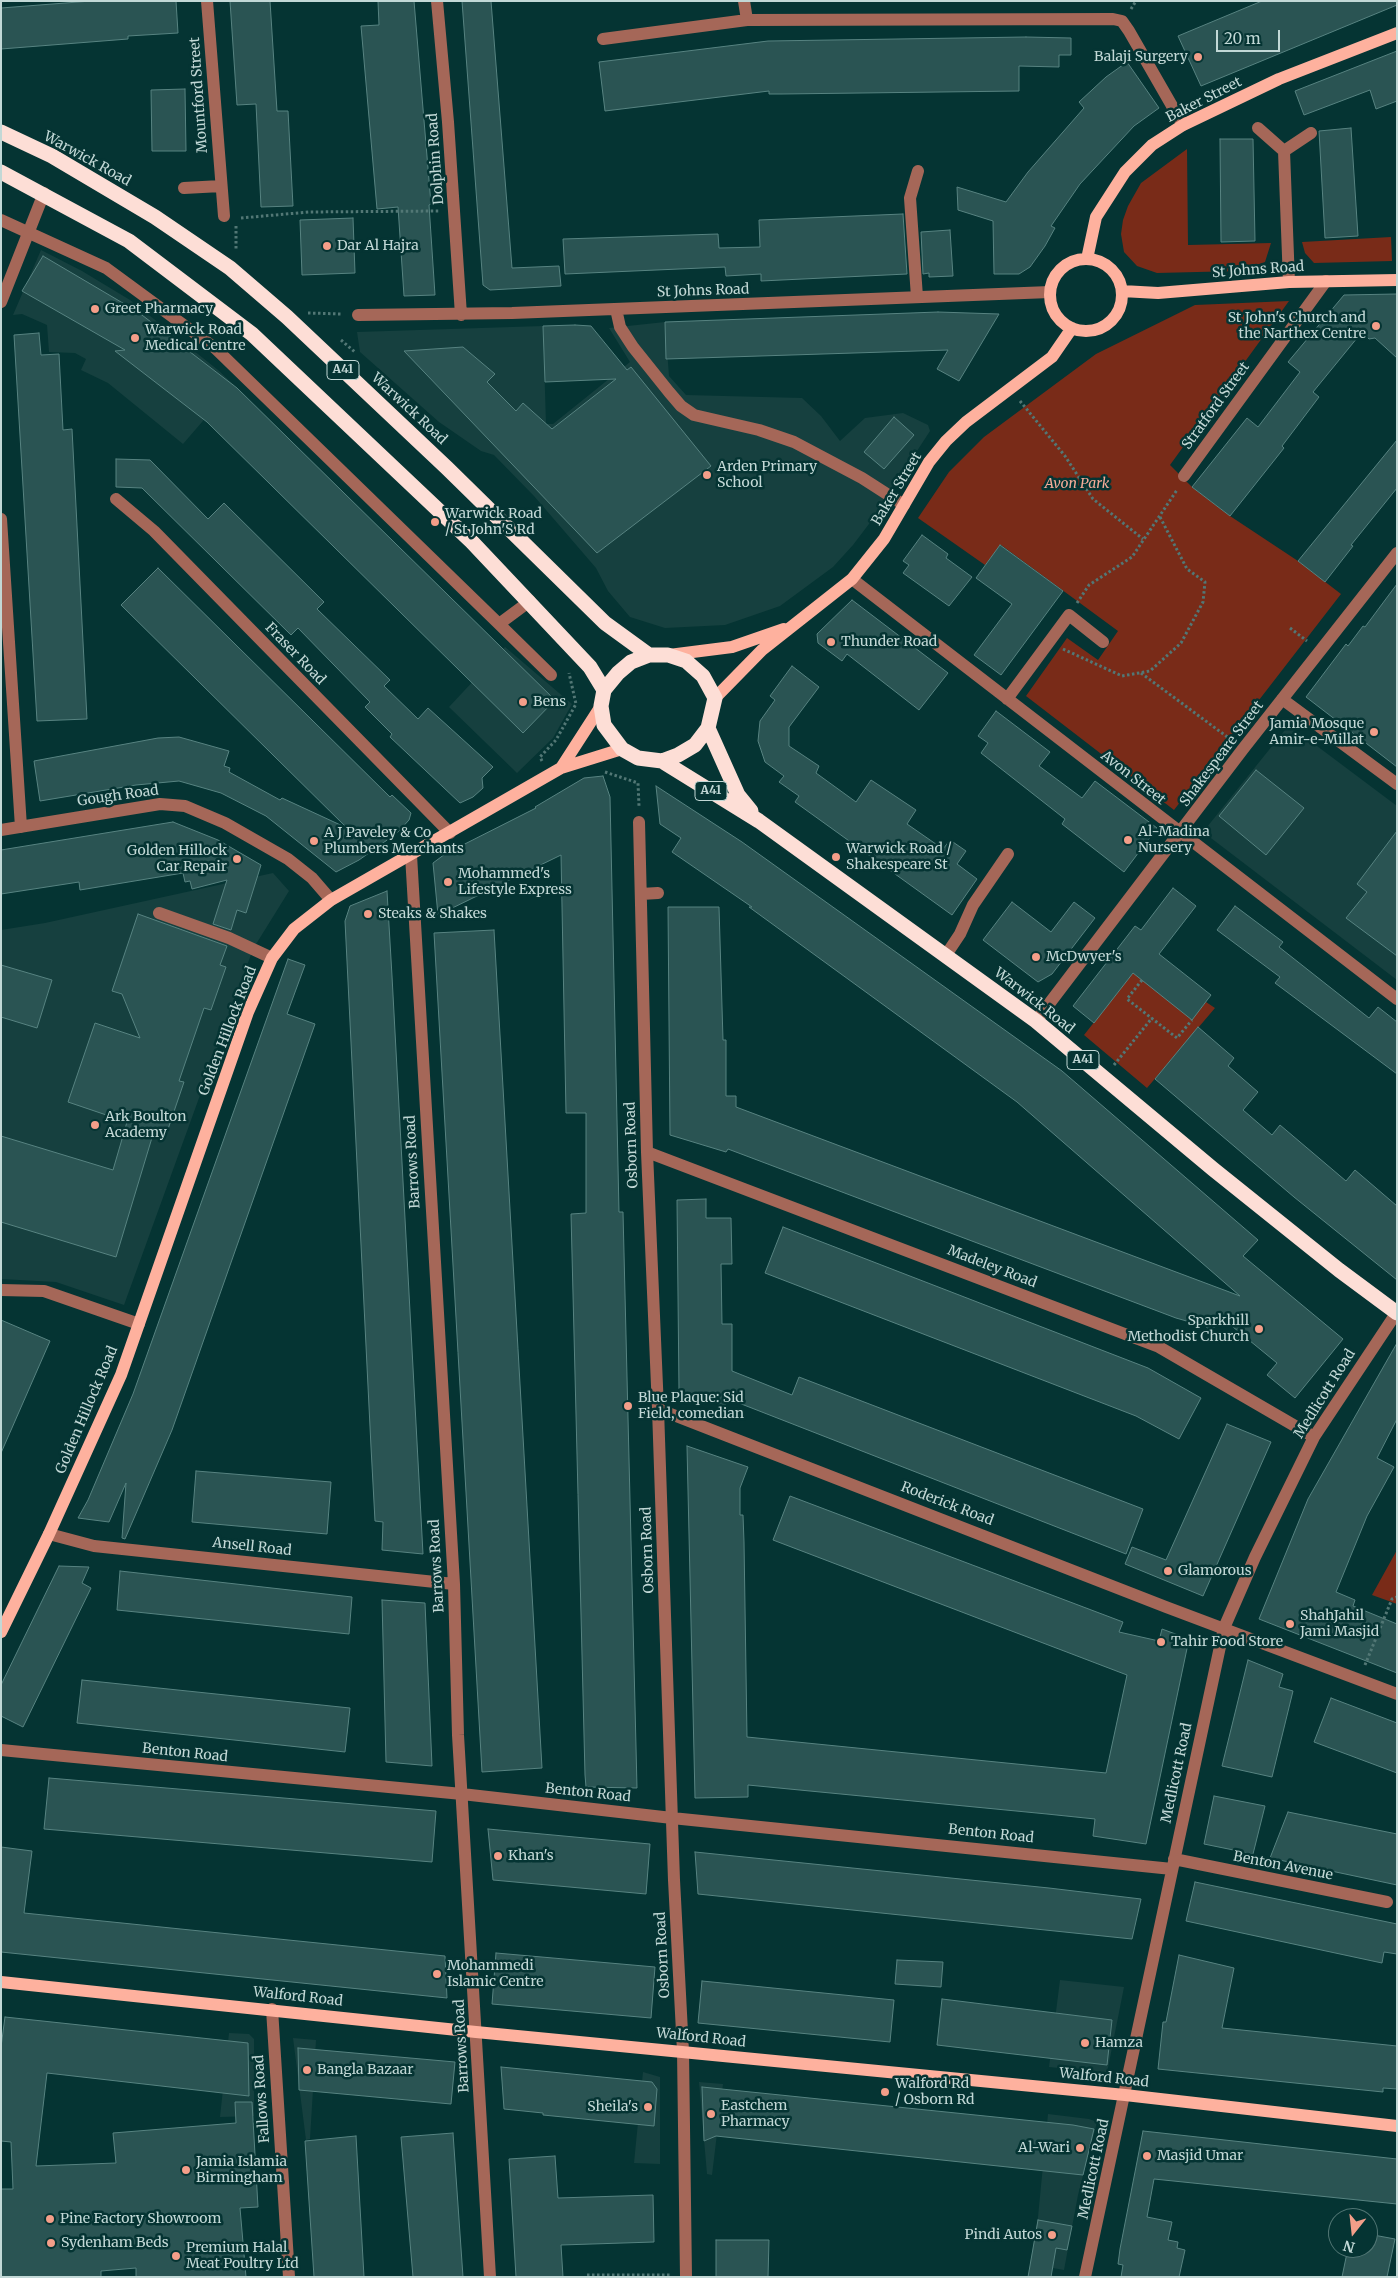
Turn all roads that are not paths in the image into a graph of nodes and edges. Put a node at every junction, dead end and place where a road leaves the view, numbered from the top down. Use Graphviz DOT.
graph roads {
  1 [pos="207,1"];
  2 [pos="437,1"];
  3 [pos="744,1"];
  4 [pos="747,20"];
  5 [pos="1397,33"];
  6 [pos="604,39"];
  7 [pos="1183,125"];
  8 [pos="1258,128"];
  9 [pos="1,132"];
  10 [pos="1310,133"];
  11 [pos="1284,151"];
  12 [pos="1,172"];
  13 [pos="918,172"];
  14 [pos="221,186"];
  15 [pos="184,188"];
  16 [pos="44,193"];
  17 [pos="230,217"];
  18 [pos="1,220"];
  19 [pos="28,231"];
  20 [pos="1087,260"];
  21 [pos="1397,280"];
  22 [pos="1326,281"];
  23 [pos="1289,282"];
  24 [pos="1050,292"];
  25 [pos="1122,292"];
  26 [pos="918,297"];
  27 [pos="1,302"];
  28 [pos="616,309"];
  29 [pos="358,315"];
  30 [pos="461,315"];
  31 [pos="1072,328"];
  32 [pos="1184,476"];
  33 [pos="116,499"];
  34 [pos="904,505"];
  35 [pos="1,519"];
  36 [pos="1397,553"];
  37 [pos="2,559"];
  38 [pos="852,579"];
  39 [pos="530,601"];
  40 [pos="499,624"];
  41 [pos="793,626"];
  42 [pos="1103,642"];
  43 [pos="649,655"];
  44 [pos="668,655"];
  45 [pos="551,675"];
  46 [pos="604,690"];
  47 [pos="715,698"];
  48 [pos="1007,699"];
  49 [pos="1282,699"];
  50 [pos="601,706"];
  51 [pos="708,728"];
  52 [pos="622,749"];
  53 [pos="662,761"];
  54 [pos="561,768"];
  55 [pos="1397,784"];
  56 [pos="759,821"];
  57 [pos="639,822"];
  58 [pos="21,827"];
  59 [pos="1,830"];
  60 [pos="450,833"];
  61 [pos="1180,833"];
  62 [pos="412,854"];
  63 [pos="1008,854"];
  64 [pos="658,893"];
  65 [pos="641,894"];
  66 [pos="330,900"];
  67 [pos="160,914"];
  68 [pos="946,955"];
  69 [pos="272,958"];
  70 [pos="1397,999"];
  71 [pos="1036,1021"];
  72 [pos="647,1152"];
  73 [pos="1,1290"];
  74 [pos="1397,1312"];
  75 [pos="139,1324"];
  76 [pos="658,1409"];
  77 [pos="1314,1437"];
  78 [pos="49,1534"];
  79 [pos="454,1584"];
  80 [pos="1224,1628"];
  81 [pos="1,1632"];
  82 [pos="1397,1694"];
  83 [pos="1,1750"];
  84 [pos="462,1794"];
  85 [pos="672,1818"];
  86 [pos="1173,1864"];
  87 [pos="1387,1902"];
  88 [pos="1,1982"];
  89 [pos="272,2010"];
  90 [pos="476,2032"];
  91 [pos="683,2051"];
  92 [pos="1125,2095"];
  93 [pos="1397,2126"];
  94 [pos="686,2276"];
  95 [pos="289,2277"];
  96 [pos="490,2277"];
  97 [pos="1085,2277"];
  1 -- 14 [label="street, Mountford Street"];
  2 -- 30 [label="street, Dolphin Road"];
  3 -- 4 [label="street"];
  4 -- 6 [label="street"];
  4 -- 7 [label="street"];
  5 -- 7 [label="main road, Baker Street"];
  7 -- 20 [label="main road, Baker Street"];
  8 -- 11 [label="street"];
  9 -- 43 [label="highway, Warwick Road / A41"];
  10 -- 11 [label="street"];
  11 -- 23 [label="street"];
  12 -- 16 [label="highway, A41"];
  13 -- 26 [label="street"];
  14 -- 15 [label="street"];
  14 -- 17 [label="street, Mountford Street"];
  16 -- 19 [label="street"];
  16 -- 39 [label="highway, A41"];
  18 -- 19 [label="street"];
  19 -- 27 [label="street"];
  19 -- 40 [label="street"];
  20 -- 24 [label="main road"];
  20 -- 25 [label="main road"];
  21 -- 22 [label="main road, St Johns Road"];
  22 -- 23 [label="main road, St Johns Road"];
  22 -- 32 [label="street, Stratford Street"];
  23 -- 25 [label="main road, St Johns Road"];
  24 -- 26 [label="street, St Johns Road"];
  24 -- 31 [label="main road"];
  25 -- 31 [label="main road"];
  26 -- 28 [label="street, St Johns Road"];
  28 -- 30 [label="street, St Johns Road"];
  28 -- 34 [label="street"];
  29 -- 30 [label="street, St Johns Road"];
  31 -- 34 [label="main road, Baker Street"];
  33 -- 60 [label="street, Fraser Road"];
  34 -- 38 [label="main road, Baker Street"];
  35 -- 37 [label="street"];
  36 -- 49 [label="street, Shakespeare Street"];
  37 -- 58 [label="street"];
  38 -- 41 [label="main road, Baker Street"];
  38 -- 48 [label="street, Avon Street"];
  39 -- 40 [label="street"];
  39 -- 46 [label="highway, A41"];
  40 -- 45 [label="street"];
  41 -- 44 [label="main road, Baker Street"];
  41 -- 47 [label="main road, Baker Street"];
  42 -- 48 [label="street"];
  43 -- 44 [label="highway"];
  43 -- 46 [label="highway"];
  44 -- 47 [label="highway"];
  46 -- 50 [label="highway"];
  47 -- 51 [label="highway"];
  48 -- 61 [label="street, Avon Street"];
  49 -- 55 [label="street"];
  49 -- 61 [label="street, Shakespeare Street"];
  50 -- 52 [label="highway"];
  50 -- 54 [label="main road, Golden Hillock Road"];
  51 -- 53 [label="highway"];
  51 -- 56 [label="highway, Warwick Road / A41"];
  52 -- 53 [label="highway"];
  52 -- 54 [label="main road, Golden Hillock Road"];
  53 -- 56 [label="highway, Warwick Road / A41"];
  54 -- 60 [label="main road, Golden Hillock Road"];
  56 -- 68 [label="highway, Warwick Road / A41"];
  57 -- 65 [label="street, Osborn Road"];
  58 -- 59 [label="street, Gough Road"];
  58 -- 66 [label="street, Gough Road"];
  60 -- 62 [label="main road, Golden Hillock Road"];
  61 -- 70 [label="street, Avon Street"];
  61 -- 71 [label="street, Shakespeare Street"];
  62 -- 66 [label="main road, Golden Hillock Road"];
  62 -- 79 [label="street, Barrows Road"];
  63 -- 68 [label="street"];
  64 -- 65 [label="street"];
  65 -- 72 [label="street, Osborn Road"];
  66 -- 69 [label="main road, Golden Hillock Road"];
  67 -- 69 [label="street"];
  68 -- 71 [label="highway, Warwick Road / A41"];
  69 -- 75 [label="main road, Golden Hillock Road"];
  71 -- 74 [label="highway, Warwick Road / A41"];
  72 -- 76 [label="street, Osborn Road"];
  72 -- 77 [label="street, Madeley Road"];
  73 -- 75 [label="street"];
  74 -- 77 [label="street, Medlicott Road"];
  75 -- 78 [label="main road, Golden Hillock Road"];
  76 -- 80 [label="street, Roderick Road"];
  76 -- 85 [label="street, Osborn Road"];
  77 -- 80 [label="street, Medlicott Road"];
  78 -- 79 [label="street, Ansell Road"];
  78 -- 81 [label="main road, Golden Hillock Road"];
  79 -- 84 [label="street, Barrows Road"];
  80 -- 82 [label="street, Roderick Road"];
  80 -- 86 [label="street, Medlicott Road"];
  83 -- 84 [label="street, Benton Road"];
  84 -- 85 [label="street, Benton Road"];
  84 -- 90 [label="street, Barrows Road"];
  85 -- 86 [label="street, Benton Road"];
  85 -- 91 [label="street, Osborn Road"];
  86 -- 87 [label="street, Benton Avenue"];
  86 -- 92 [label="street, Medlicott Road"];
  88 -- 89 [label="main road, Walford Road"];
  89 -- 90 [label="main road, Walford Road"];
  89 -- 95 [label="street, Fallows Road"];
  90 -- 91 [label="main road, Walford Road"];
  90 -- 96 [label="street, Barrows Road"];
  91 -- 92 [label="main road, Walford Road"];
  91 -- 94 [label="street, Osborn Road"];
  92 -- 93 [label="main road, Walford Road"];
  92 -- 97 [label="street, Medlicott Road"];
}
